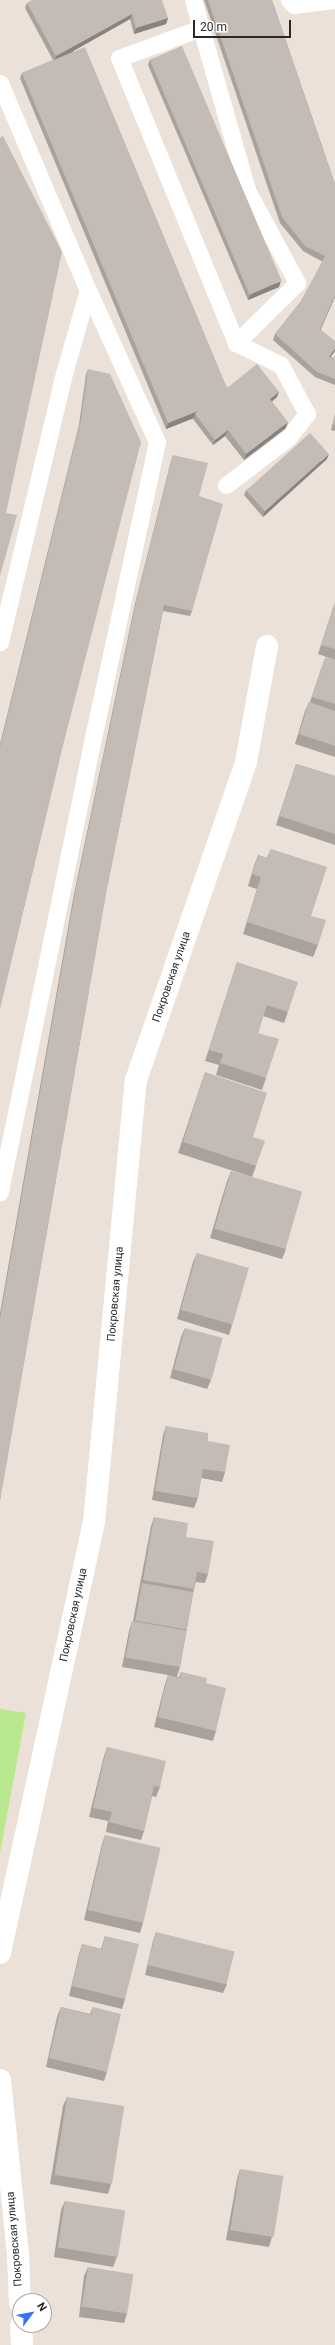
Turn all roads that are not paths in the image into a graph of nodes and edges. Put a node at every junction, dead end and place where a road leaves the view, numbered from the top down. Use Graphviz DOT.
graph roads {
  1 [pos="193,0"];
  2 [pos="289,0"];
  3 [pos="334,5"];
  4 [pos="201,28"];
  5 [pos="0,83"];
  6 [pos="88,290"];
  7 [pos="236,343"];
  8 [pos="226,486"];
  9 [pos="0,642"];
  10 [pos="267,646"];
  11 [pos="0,1192"];
  12 [pos="0,1953"];
  13 [pos="0,2080"];
  14 [pos="0,2227"];
  15 [pos="18,2255"];
  16 [pos="20,2293"];
  17 [pos="21,2333"];
  18 [pos="22,2345"];
  1 -- 4 [label="lane"];
  2 -- 3 [label="lane"];
  4 -- 7 [label="lane"];
  4 -- 7 [label="lane"];
  5 -- 6 [label="lane"];
  6 -- 9 [label="lane"];
  6 -- 11 [label="lane"];
  7 -- 8 [label="lane"];
  10 -- 12 [label="street, Покровская улица"];
  13 -- 15 [label="street, Покровская улица"];
  14 -- 15 [label="street"];
  15 -- 16 [label="street, Покровская улица"];
  17 -- 18 [label="street"];
}
